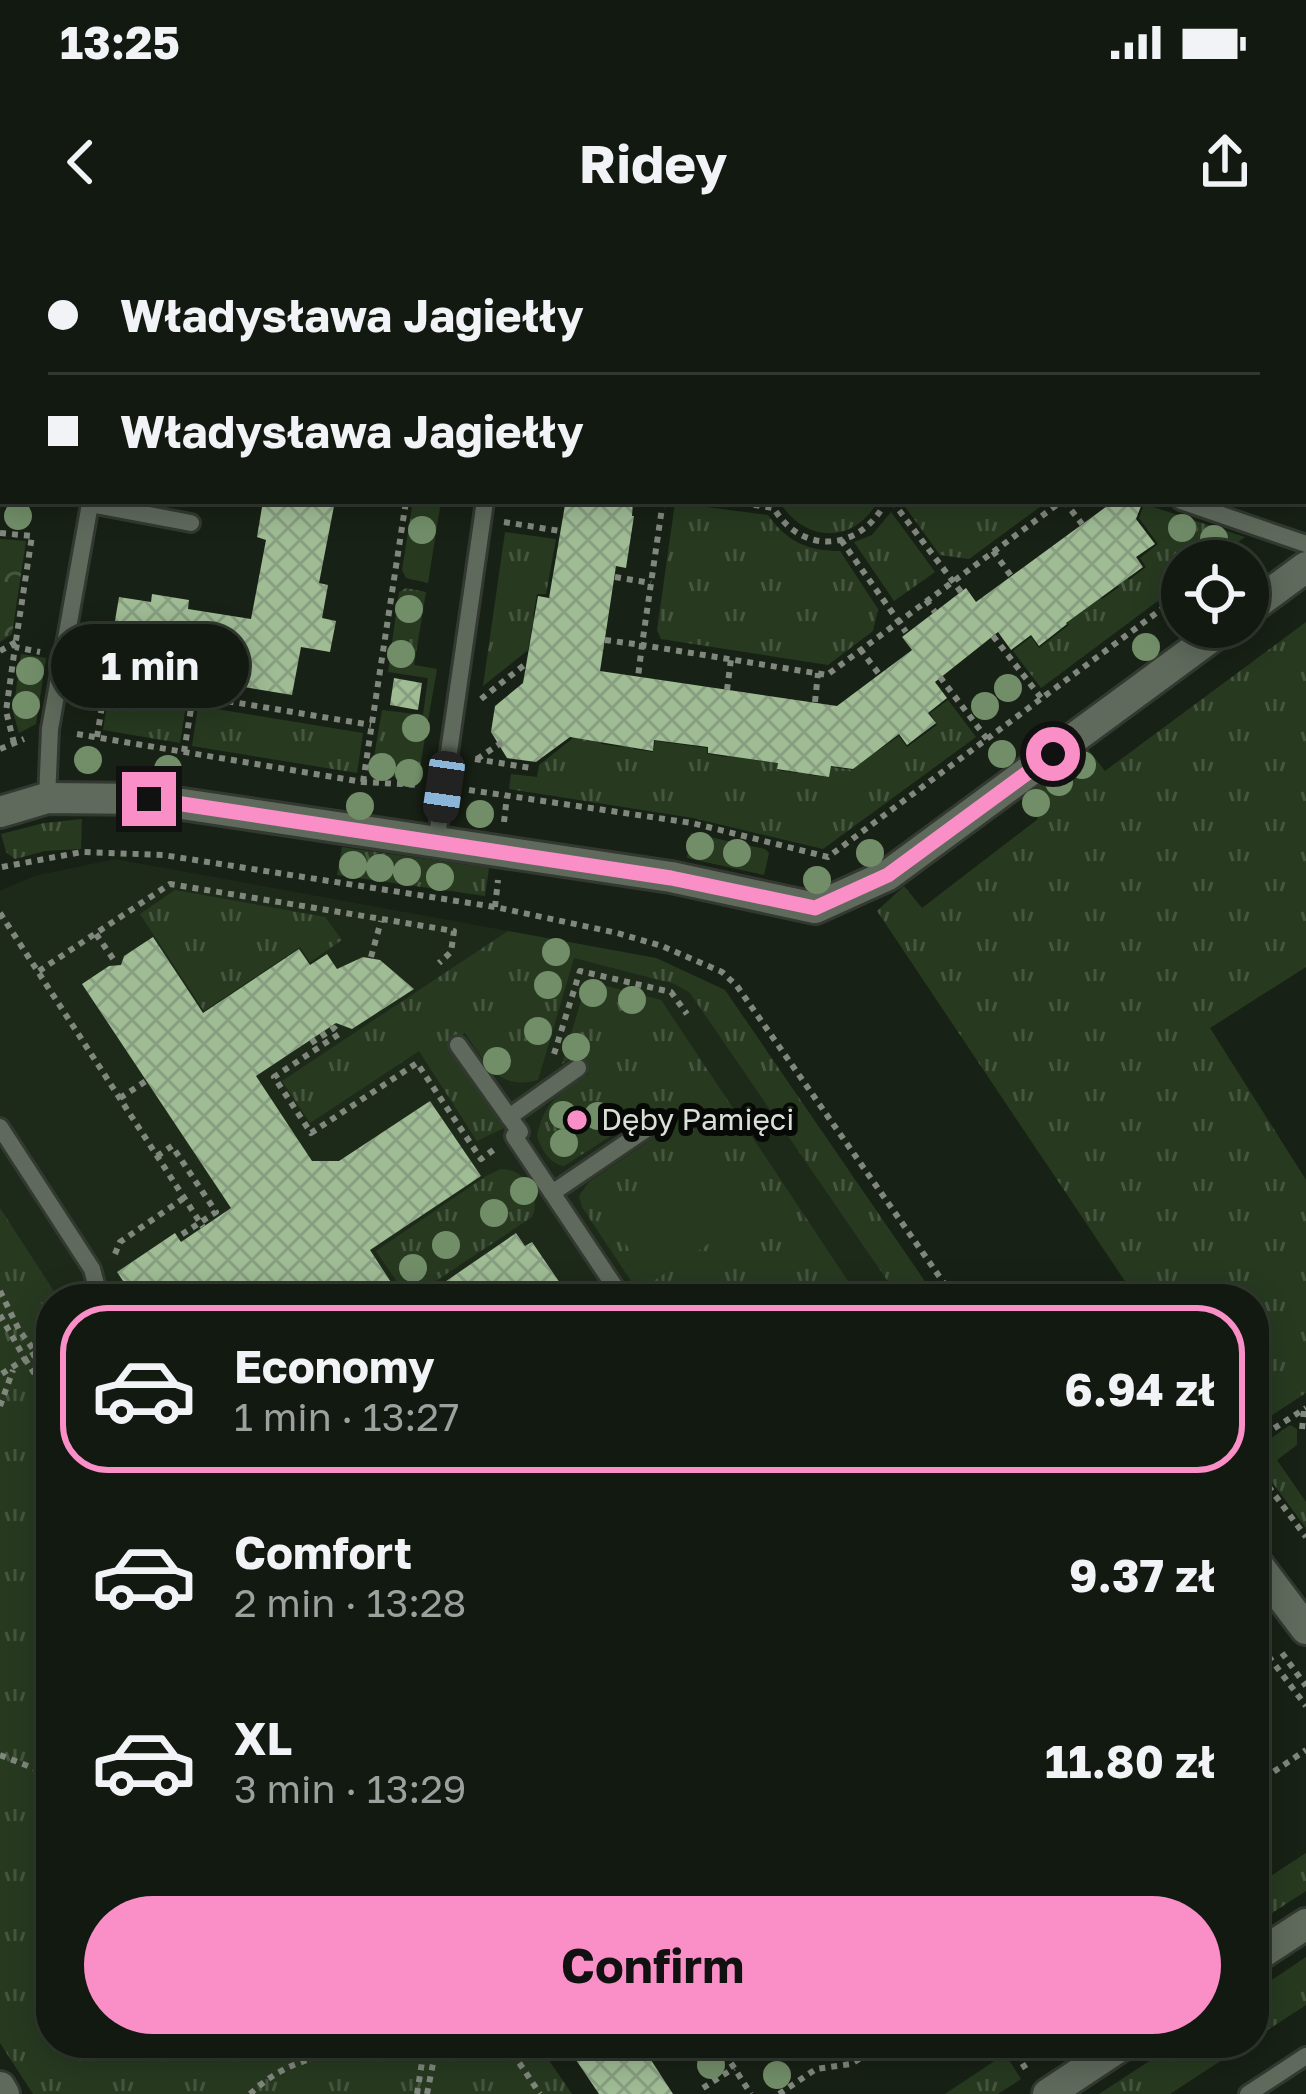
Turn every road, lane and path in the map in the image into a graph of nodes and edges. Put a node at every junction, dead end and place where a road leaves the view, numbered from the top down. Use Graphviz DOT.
graph roads {
  1 [pos="83,504"];
  2 [pos="88,504"];
  3 [pos="406,504"];
  4 [pos="484,504"];
  5 [pos="663,504"];
  6 [pos="772,504"];
  7 [pos="887,504"];
  8 [pos="891,504"];
  9 [pos="1059,504"];
  10 [pos="1065,504"];
  11 [pos="1190,504"];
  12 [pos="501,522"];
  13 [pos="190,523"];
  14 [pos="1082,524"];
  15 [pos="560,531"];
  16 [pos="0,533"];
  17 [pos="841,540"];
  18 [pos="1306,544"];
  19 [pos="993,551"];
  20 [pos="1306,567"];
  21 [pos="1011,576"];
  22 [pos="615,577"];
  23 [pos="952,580"];
  24 [pos="651,583"];
  25 [pos="961,592"];
  26 [pos="1269,594"];
  27 [pos="926,600"];
  28 [pos="1161,610"];
  29 [pos="934,612"];
  30 [pos="898,620"];
  31 [pos="906,632"];
  32 [pos="993,636"];
  33 [pos="605,640"];
  34 [pos="15,644"];
  35 [pos="642,645"];
  36 [pos="1196,648"];
  37 [pos="860,649"];
  38 [pos="0,651"];
  39 [pos="62,656"];
  40 [pos="731,659"];
  41 [pos="528,662"];
  42 [pos="818,673"];
  43 [pos="879,674"];
  44 [pos="638,677"];
  45 [pos="940,677"];
  46 [pos="727,690"];
  47 [pos="194,696"];
  48 [pos="1042,699"];
  49 [pos="0,703"];
  50 [pos="814,703"];
  51 [pos="474,705"];
  52 [pos="6,711"];
  53 [pos="370,725"];
  54 [pos="50,729"];
  55 [pos="97,737"];
  56 [pos="987,739"];
  57 [pos="504,741"];
  58 [pos="14,743"];
  59 [pos="0,749"];
  60 [pos="184,752"];
  61 [pos="466,758"];
  62 [pos="477,760"];
  63 [pos="531,768"];
  64 [pos="362,782"];
  65 [pos="444,787"];
  66 [pos="507,796"];
  67 [pos="47,798"];
  68 [pos="0,812"];
  69 [pos="503,830"];
  70 [pos="436,843"];
  71 [pos="1,865"];
  72 [pos="499,871"];
  73 [pos="495,907"];
  74 [pos="0,914"];
  75 [pos="381,921"];
  76 [pos="96,934"];
  77 [pos="371,958"];
  78 [pos="116,963"];
  79 [pos="439,963"];
  80 [pos="39,971"];
  81 [pos="687,1014"];
  82 [pos="311,1042"];
  83 [pos="458,1045"];
  84 [pos="578,1068"];
  85 [pos="146,1082"];
  86 [pos="541,1094"];
  87 [pos="120,1098"];
  88 [pos="509,1117"];
  89 [pos="0,1127"];
  90 [pos="645,1130"];
  91 [pos="514,1136"];
  92 [pos="157,1156"];
  93 [pos="552,1193"];
  94 [pos="184,1198"];
  95 [pos="201,1225"];
  96 [pos="181,1235"];
  97 [pos="113,1257"];
  98 [pos="96,1284"];
  99 [pos="613,1284"];
  100 [pos="945,1284"];
  101 [pos="0,1291"];
  102 [pos="0,1315"];
  103 [pos="36,1353"];
  104 [pos="25,1360"];
  105 [pos="14,1367"];
  106 [pos="0,1375"];
  107 [pos="36,1376"];
  108 [pos="0,1406"];
  109 [pos="1305,1409"];
  110 [pos="1306,1426"];
  111 [pos="1269,1432"];
  112 [pos="1269,1486"];
  113 [pos="1306,1537"];
  114 [pos="1269,1580"];
  115 [pos="1306,1629"];
  116 [pos="1269,1657"];
  117 [pos="1306,1706"];
  118 [pos="1306,1750"];
  119 [pos="0,1755"];
  120 [pos="36,1768"];
  121 [pos="1269,1775"];
  122 [pos="1306,1924"];
  123 [pos="1269,1948"];
  124 [pos="1306,2056"];
  125 [pos="314,2058"];
  126 [pos="423,2058"];
  127 [pos="434,2058"];
  128 [pos="516,2058"];
  129 [pos="728,2058"];
  130 [pos="860,2058"];
  131 [pos="1020,2058"];
  132 [pos="1095,2058"];
  133 [pos="734,2068"];
  134 [pos="1040,2086"];
  135 [pos="704,2088"];
  136 [pos="250,2094"];
  137 [pos="417,2094"];
  138 [pos="427,2094"];
  139 [pos="540,2094"];
  140 [pos="751,2094"];
  141 [pos="779,2094"];
  142 [pos="1248,2094"];
  1 -- 39 [label="lane"];
  2 -- 13 [label="lane"];
  3 -- 53 [label="path"];
  4 -- 65 [label="lane"];
  5 -- 24 [label="path"];
  6 -- 17 [label="path"];
  7 -- 17 [label="path"];
  8 -- 23 [label="path"];
  9 -- 19 [label="path"];
  10 -- 14 [label="path"];
  11 -- 18 [label="lane"];
  12 -- 15 [label="path"];
  16 -- 34 [label="path"];
  17 -- 30 [label="path"];
  19 -- 21 [label="path"];
  19 -- 23 [label="path"];
  20 -- 26 [label="street"];
  22 -- 24 [label="path"];
  23 -- 25 [label="path"];
  23 -- 27 [label="path"];
  24 -- 35 [label="path"];
  27 -- 29 [label="path"];
  27 -- 30 [label="path"];
  28 -- 48 [label="path"];
  30 -- 31 [label="path"];
  30 -- 37 [label="path"];
  32 -- 48 [label="path"];
  33 -- 35 [label="path"];
  34 -- 38 [label="path"];
  34 -- 39 [label="path"];
  34 -- 52 [label="path"];
  35 -- 40 [label="path"];
  35 -- 44 [label="path"];
  36 -- 70 [label="street"];
  37 -- 42 [label="path"];
  37 -- 43 [label="path"];
  39 -- 54 [label="lane"];
  40 -- 42 [label="path"];
  40 -- 46 [label="path"];
  41 -- 51 [label="path"];
  42 -- 50 [label="path"];
  45 -- 56 [label="path"];
  47 -- 53 [label="path"];
  47 -- 55 [label="path"];
  47 -- 60 [label="path"];
  48 -- 56 [label="path"];
  49 -- 52 [label="path"];
  52 -- 58 [label="path"];
  53 -- 64 [label="path"];
  54 -- 55 [label="path"];
  54 -- 58 [label="path"];
  54 -- 67 [label="lane"];
  55 -- 60 [label="path"];
  56 -- 66 [label="path"];
  57 -- 62 [label="path"];
  58 -- 59 [label="path"];
  60 -- 64 [label="path"];
  61 -- 62 [label="path"];
  62 -- 63 [label="path"];
  64 -- 65 [label="path"];
  65 -- 66 [label="path"];
  65 -- 70 [label="lane"];
  66 -- 69 [label="path"];
  67 -- 68 [label="street"];
  67 -- 70 [label="street"];
  71 -- 73 [label="path"];
  72 -- 73 [label="path"];
  73 -- 100 [label="path"];
  74 -- 80 [label="path"];
  75 -- 76 [label="path"];
  75 -- 77 [label="path"];
  75 -- 79 [label="path"];
  76 -- 78 [label="path"];
  76 -- 80 [label="path"];
  80 -- 87 [label="path"];
  81 -- 86 [label="path"];
  82 -- 91 [label="path"];
  83 -- 88 [label="lane"];
  84 -- 86 [label="lane"];
  85 -- 87 [label="path"];
  86 -- 88 [label="lane"];
  87 -- 92 [label="path"];
  88 -- 91 [label="lane"];
  89 -- 98 [label="lane"];
  90 -- 93 [label="lane"];
  91 -- 93 [label="lane"];
  92 -- 94 [label="path"];
  92 -- 95 [label="path"];
  93 -- 99 [label="lane"];
  94 -- 95 [label="path"];
  94 -- 97 [label="path"];
  95 -- 96 [label="path"];
  101 -- 103 [label="path"];
  102 -- 104 [label="path"];
  103 -- 104 [label="path"];
  104 -- 105 [label="path"];
  104 -- 107 [label="path"];
  105 -- 106 [label="path"];
  105 -- 108 [label="path"];
  109 -- 110 [label="path"];
  109 -- 111 [label="path"];
  112 -- 113 [label="path"];
  114 -- 115 [label="street"];
  116 -- 117 [label="path"];
  118 -- 121 [label="path"];
  119 -- 120 [label="path"];
  122 -- 123 [label="street"];
  124 -- 142 [label="lane"];
  125 -- 136 [label="path"];
  126 -- 137 [label="path"];
  127 -- 138 [label="path"];
  128 -- 139 [label="path"];
  129 -- 133 [label="path"];
  130 -- 141 [label="path"];
  131 -- 134 [label="path"];
  132 -- 134 [label="street"];
  133 -- 135 [label="path"];
  133 -- 140 [label="path"];
}
